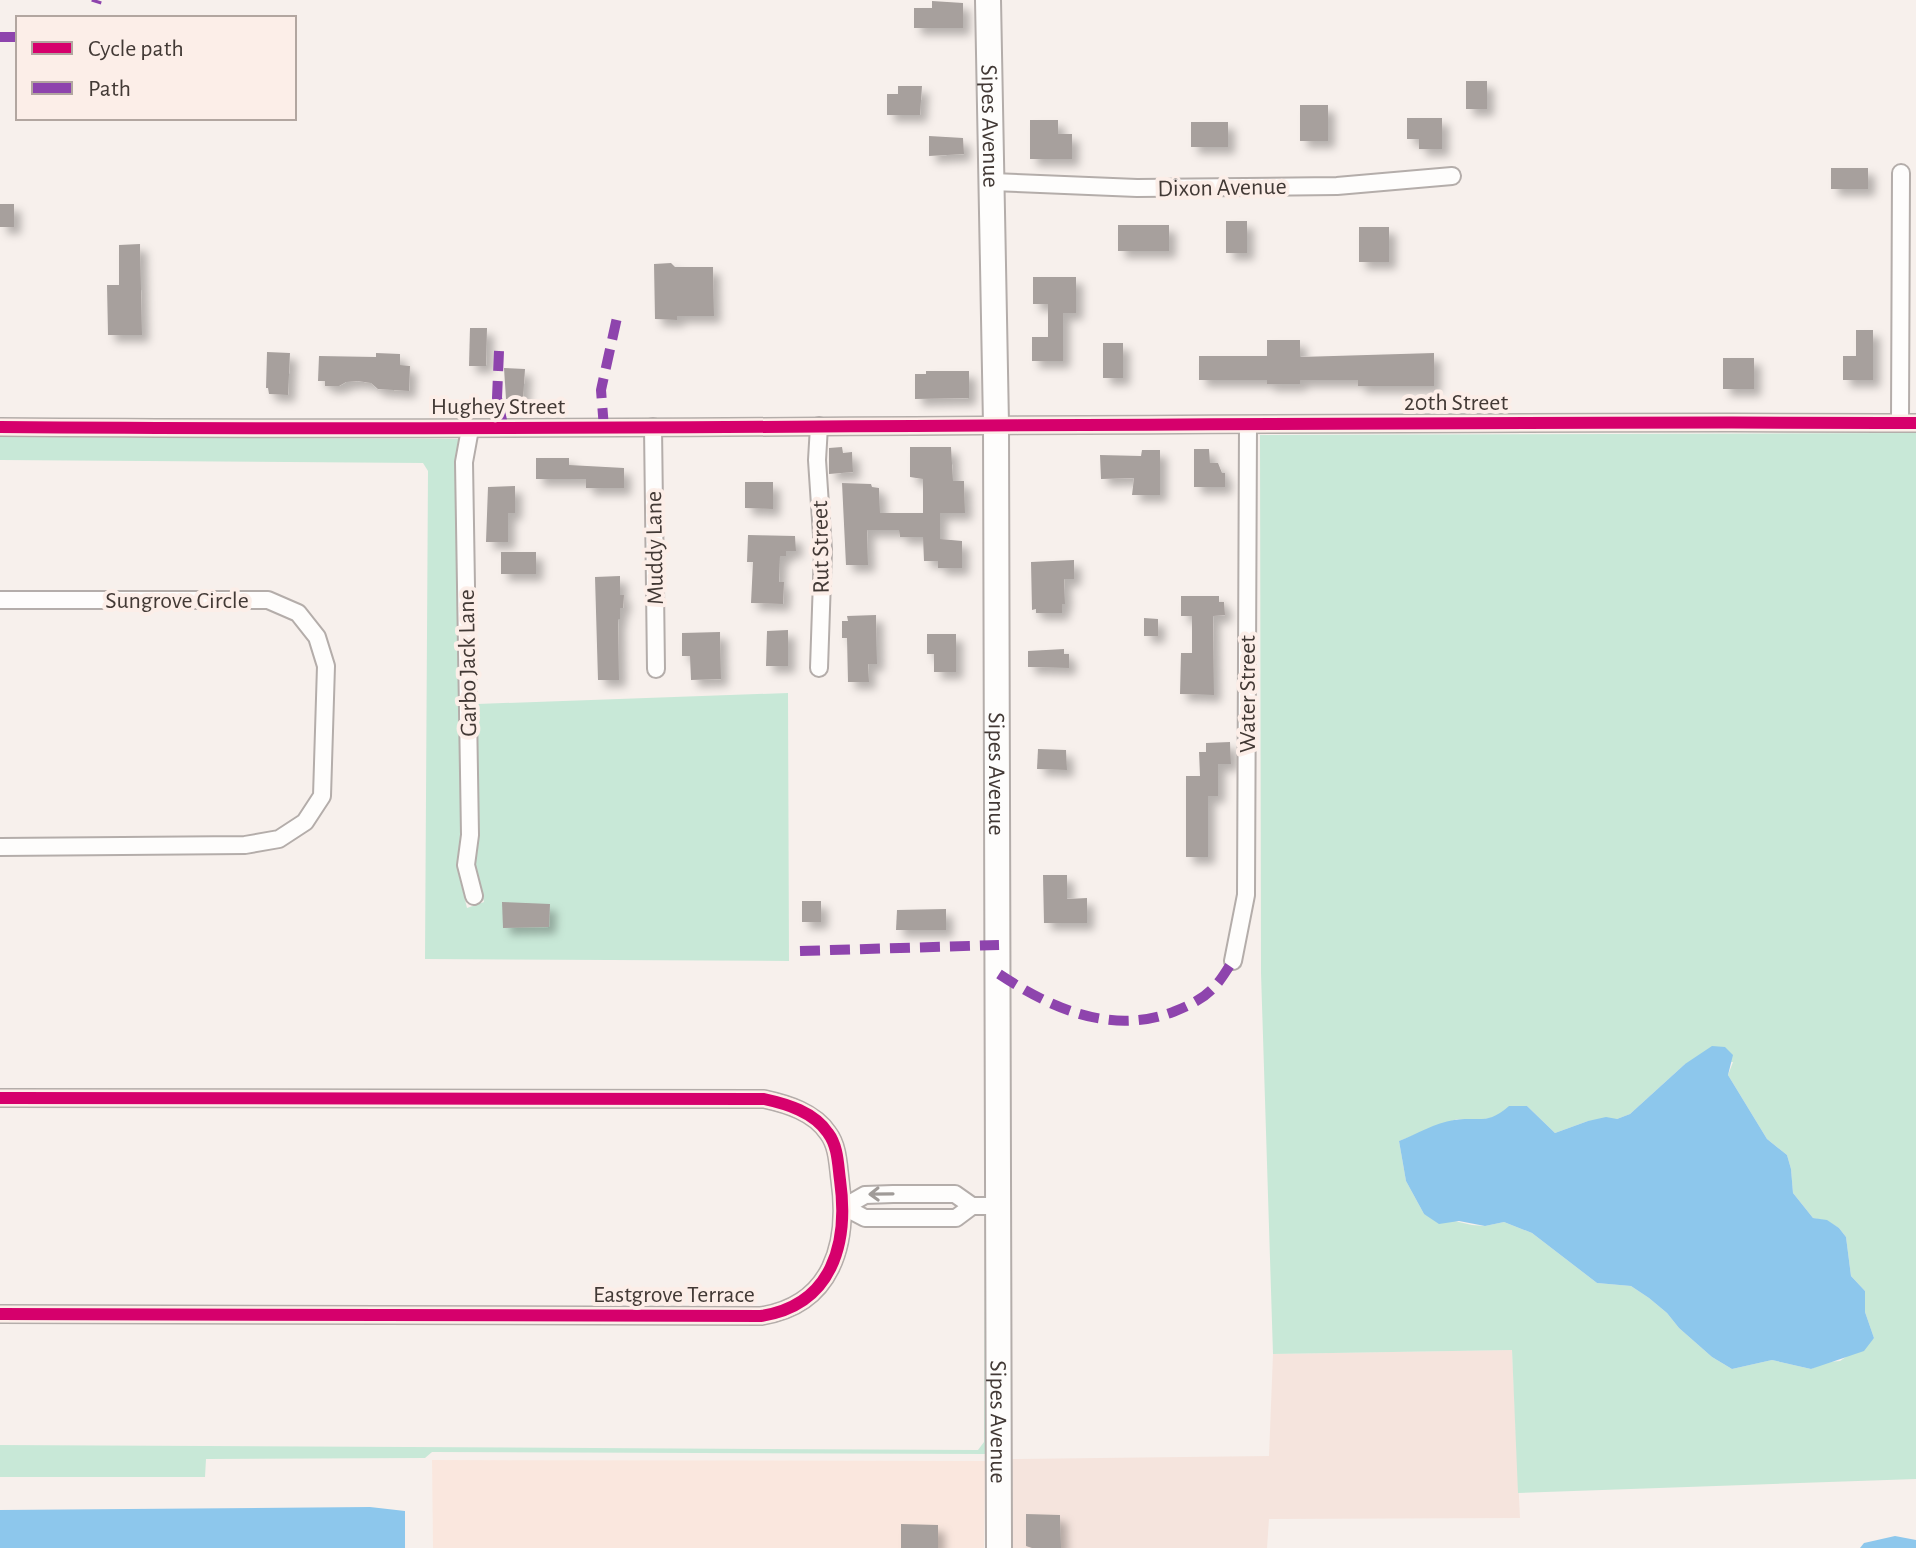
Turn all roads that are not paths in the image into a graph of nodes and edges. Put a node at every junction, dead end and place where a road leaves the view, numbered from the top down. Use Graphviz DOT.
graph roads {
  1 [pos="988,0"];
  2 [pos="1901,173"];
  3 [pos="1452,176"];
  4 [pos="992,182"];
  5 [pos="1908,423"];
  6 [pos="996,424"];
  7 [pos="1248,425"];
  8 [pos="819,426"];
  9 [pos="0,427"];
  10 [pos="653,427"];
  11 [pos="470,429"];
  12 [pos="0,600"];
  13 [pos="819,668"];
  14 [pos="656,669"];
  15 [pos="0,847"];
  16 [pos="474,896"];
  17 [pos="1233,961"];
  18 [pos="0,1098"];
  19 [pos="920,1194"];
  20 [pos="972,1206"];
  21 [pos="999,1206"];
  22 [pos="844,1207"];
  23 [pos="920,1218"];
  24 [pos="0,1314"];
  25 [pos="999,1548"];
  1 -- 4 [label="street, Sipes Avenue"];
  2 -- 5 [label="street"];
  3 -- 4 [label="street, Dixon Avenue"];
  4 -- 6 [label="street, Sipes Avenue"];
  5 -- 7 [label="street, 20th Street"];
  6 -- 7 [label="street, 20th Street"];
  6 -- 8 [label="street, Hughey Street"];
  6 -- 21 [label="street, Sipes Avenue"];
  7 -- 17 [label="street, Water Street"];
  8 -- 10 [label="street, Hughey Street"];
  8 -- 13 [label="street, Rut Street"];
  9 -- 11 [label="street, Hughey Street"];
  10 -- 11 [label="street, Hughey Street"];
  10 -- 14 [label="street, Muddy Lane"];
  11 -- 16 [label="street, Garbo Jack Lane"];
  12 -- 15 [label="street, Sungrove Circle"];
  18 -- 22 [label="street, Eastgrove Terrace"];
  19 -- 20 [label="street"];
  19 -- 22 [label="street, one-way"];
  19 -- 23 [label="street"];
  20 -- 21 [label="street"];
  20 -- 23 [label="street"];
  21 -- 25 [label="street, Sipes Avenue"];
  22 -- 23 [label="street"];
  22 -- 24 [label="street, Eastgrove Terrace"];
}
